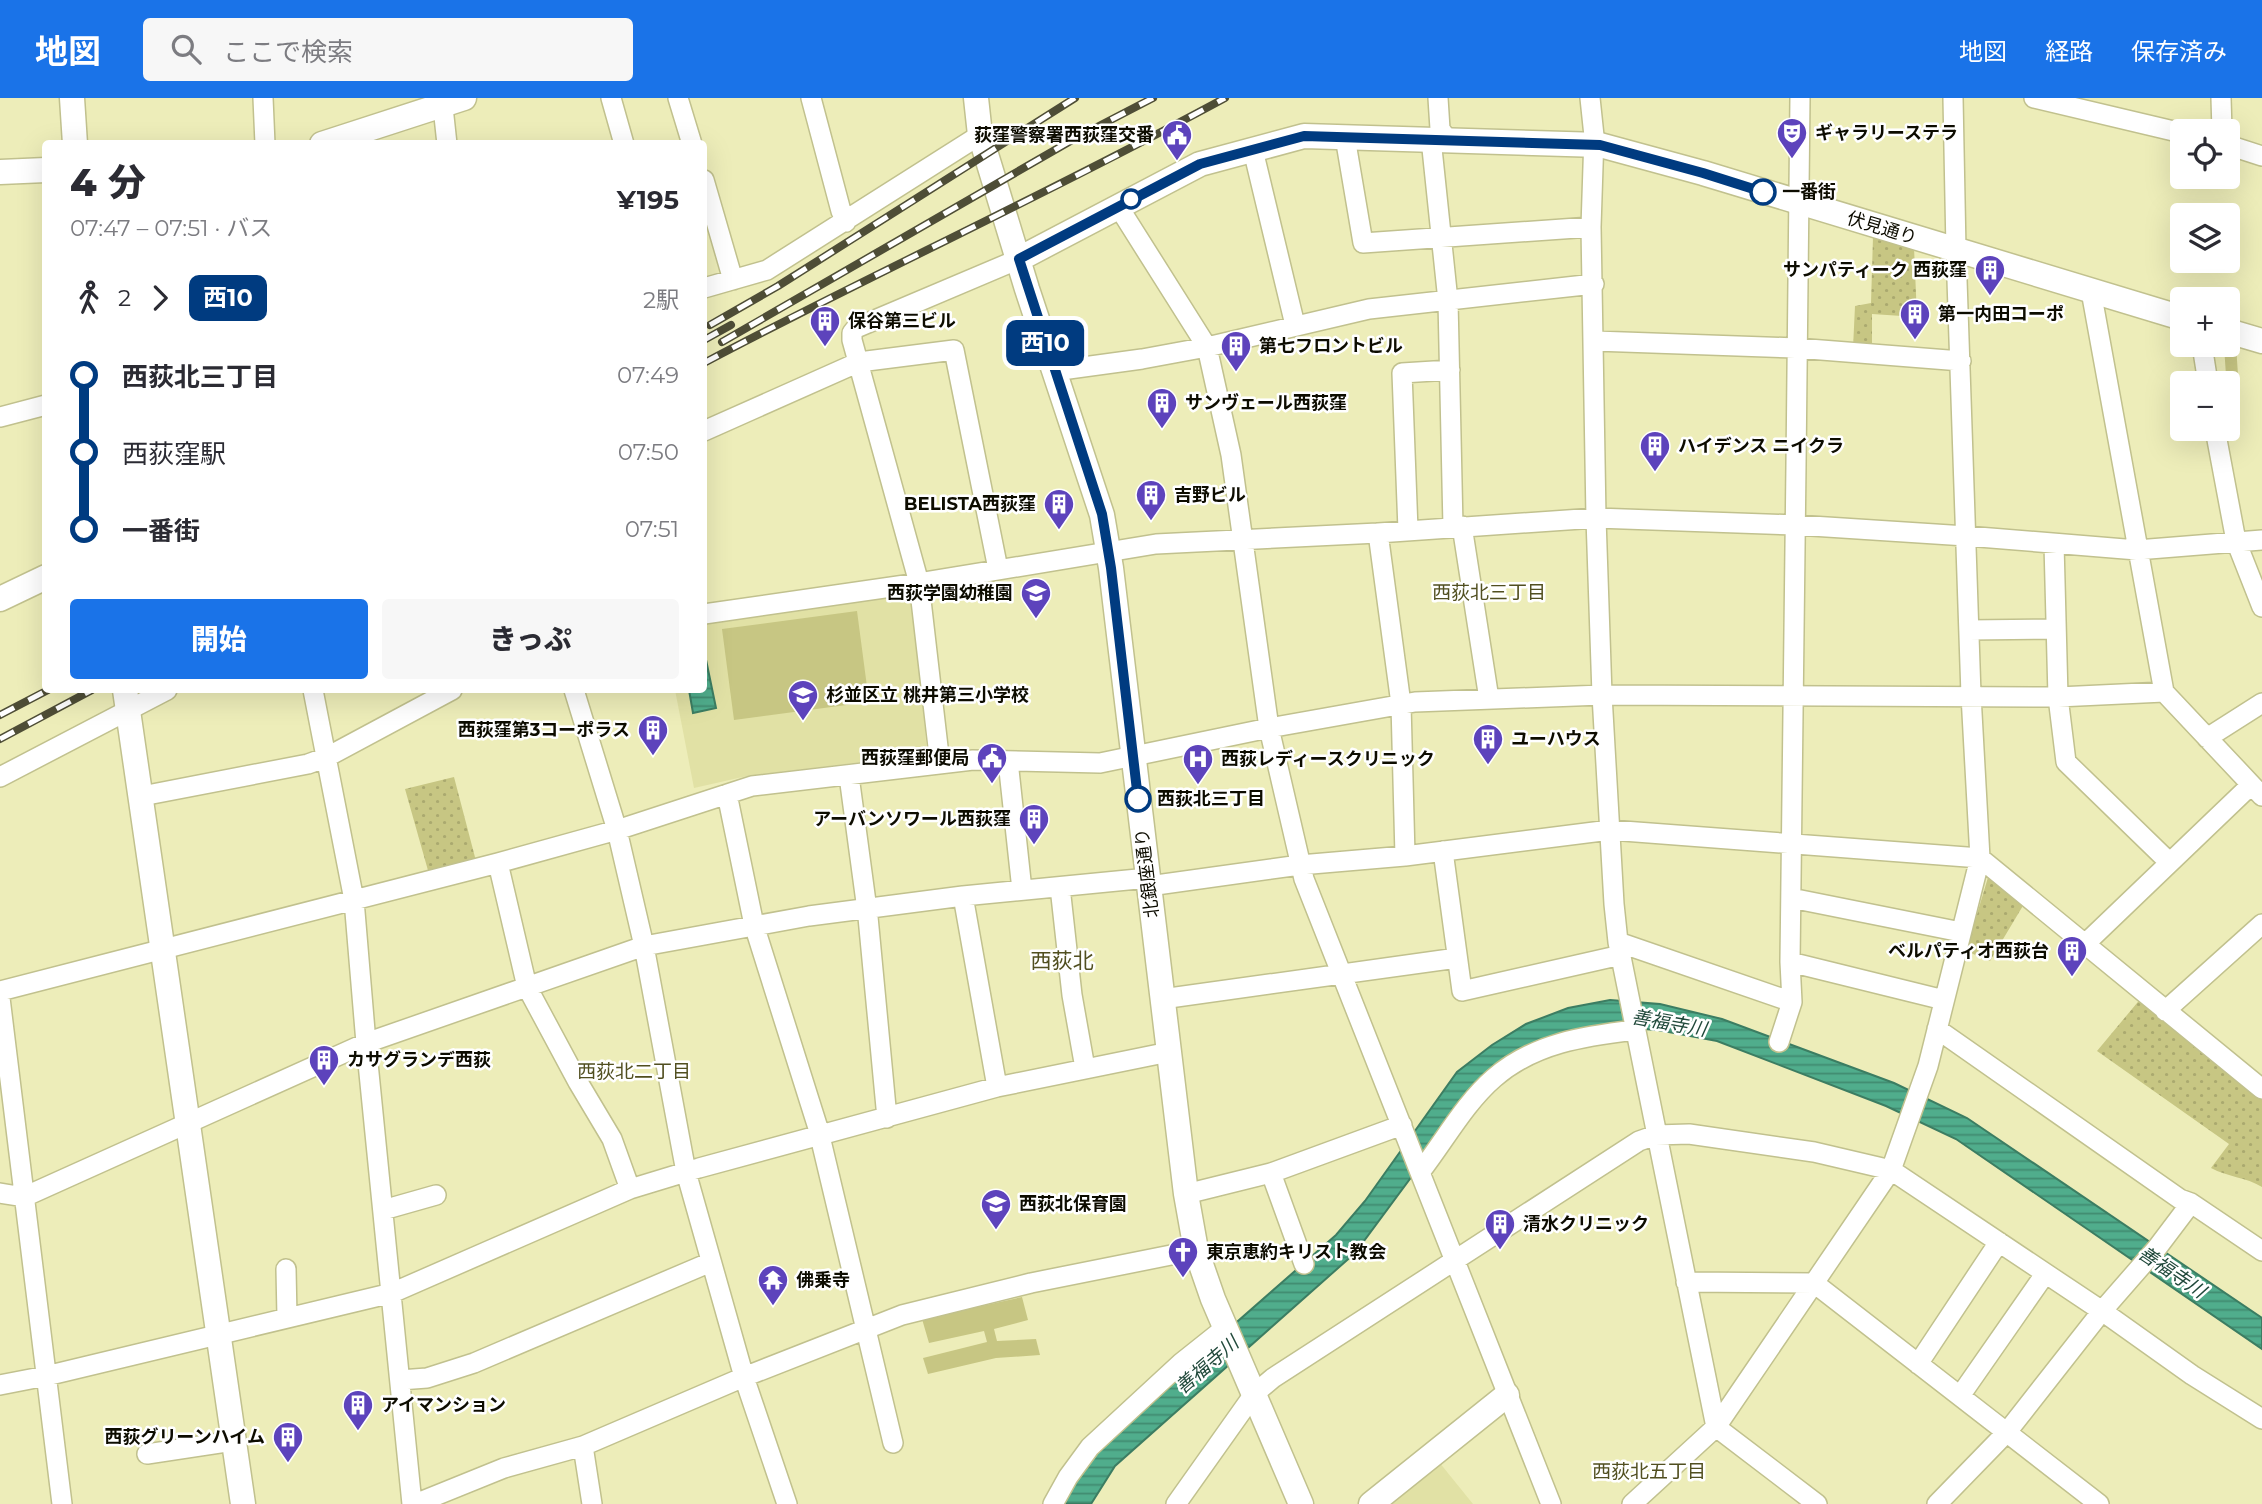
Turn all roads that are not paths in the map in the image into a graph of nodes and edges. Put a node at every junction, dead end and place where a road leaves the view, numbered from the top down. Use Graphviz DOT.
graph roads {
  1 [pos="72,98"];
  2 [pos="263,98"];
  3 [pos="611,98"];
  4 [pos="678,98"];
  5 [pos="811,98"];
  6 [pos="976,98"];
  7 [pos="1438,98"];
  8 [pos="1590,98"];
  9 [pos="1800,98"];
  10 [pos="1954,98"];
  11 [pos="2034,98"];
  12 [pos="2221,98"];
  13 [pos="449,100"];
  14 [pos="2222,119"];
  15 [pos="2170,130"];
  16 [pos="980,135"];
  17 [pos="1345,137"];
  18 [pos="1439,139"];
  19 [pos="75,140"];
  20 [pos="265,140"];
  21 [pos="334,140"];
  22 [pos="447,140"];
  23 [pos="623,140"];
  24 [pos="691,140"];
  25 [pos="1592,146"];
  26 [pos="2240,149"];
  27 [pos="1252,150"];
  28 [pos="2262,156"];
  29 [pos="42,170"];
  30 [pos="0,172"];
  31 [pos="707,190"];
  32 [pos="1799,203"];
  33 [pos="1118,206"];
  34 [pos="846,222"];
  35 [pos="1591,227"];
  36 [pos="1442,236"];
  37 [pos="1956,250"];
  38 [pos="1019,259"];
  39 [pos="733,280"];
  40 [pos="1594,284"];
  41 [pos="707,287"];
  42 [pos="2091,291"];
  43 [pos="1448,301"];
  44 [pos="2170,314"];
  45 [pos="1295,325"];
  46 [pos="2240,335"];
  47 [pos="1595,341"];
  48 [pos="2262,341"];
  49 [pos="1206,347"];
  50 [pos="1796,348"];
  51 [pos="1961,361"];
  52 [pos="859,362"];
  53 [pos="1054,370"];
  54 [pos="1450,370"];
  55 [pos="42,406"];
  56 [pos="0,417"];
  57 [pos="707,430"];
  58 [pos="2217,441"];
  59 [pos="1596,518"];
  60 [pos="1796,525"];
  61 [pos="1457,526"];
  62 [pos="1408,530"];
  63 [pos="1378,533"];
  64 [pos="1966,536"];
  65 [pos="1243,540"];
  66 [pos="2262,540"];
  67 [pos="2236,541"];
  68 [pos="2054,544"];
  69 [pos="1108,550"];
  70 [pos="2137,550"];
  71 [pos="998,569"];
  72 [pos="42,580"];
  73 [pos="919,583"];
  74 [pos="0,598"];
  75 [pos="2262,607"];
  76 [pos="707,614"];
  77 [pos="2056,629"];
  78 [pos="1969,630"];
  79 [pos="2164,692"];
  80 [pos="154,693"];
  81 [pos="314,693"];
  82 [pos="446,693"];
  83 [pos="575,693"];
  84 [pos="1602,695"];
  85 [pos="1971,695"];
  86 [pos="1792,696"];
  87 [pos="2058,697"];
  88 [pos="127,699"];
  89 [pos="1489,699"];
  90 [pos="2262,703"];
  91 [pos="1401,704"];
  92 [pos="1269,728"];
  93 [pos="2207,738"];
  94 [pos="327,757"];
  95 [pos="1133,757"];
  96 [pos="1008,761"];
  97 [pos="940,764"];
  98 [pos="849,776"];
  99 [pos="0,777"];
  100 [pos="2257,791"];
  101 [pos="727,794"];
  102 [pos="142,796"];
  103 [pos="617,830"];
  104 [pos="1609,830"];
  105 [pos="1792,843"];
  106 [pos="1443,852"];
  107 [pos="1405,856"];
  108 [pos="1980,858"];
  109 [pos="2169,862"];
  110 [pos="498,863"];
  111 [pos="1300,865"];
  112 [pos="1148,882"];
  113 [pos="1060,887"];
  114 [pos="1022,890"];
  115 [pos="963,896"];
  116 [pos="1791,898"];
  117 [pos="354,900"];
  118 [pos="865,908"];
  119 [pos="754,925"];
  120 [pos="2262,925"];
  121 [pos="1961,932"];
  122 [pos="2085,944"];
  123 [pos="644,946"];
  124 [pos="1619,948"];
  125 [pos="164,949"];
  126 [pos="1457,958"];
  127 [pos="1790,962"];
  128 [pos="1340,975"];
  129 [pos="527,987"];
  130 [pos="0,991"];
  131 [pos="0,998"];
  132 [pos="1163,999"];
  133 [pos="1944,1000"];
  134 [pos="1792,1002"];
  135 [pos="2165,1011"];
  136 [pos="1633,1020"];
  137 [pos="1937,1029"];
  138 [pos="1779,1042"];
  139 [pos="366,1043"];
  140 [pos="1169,1052"];
  141 [pos="1085,1068"];
  142 [pos="997,1087"];
  143 [pos="2262,1089"];
  144 [pos="887,1118"];
  145 [pos="188,1123"];
  146 [pos="1405,1132"];
  147 [pos="819,1135"];
  148 [pos="1656,1135"];
  149 [pos="1419,1167"];
  150 [pos="1891,1170"];
  151 [pos="686,1172"];
  152 [pos="1271,1173"];
  153 [pos="630,1189"];
  154 [pos="0,1193"];
  155 [pos="1186,1194"];
  156 [pos="436,1195"];
  157 [pos="24,1198"];
  158 [pos="2191,1203"];
  159 [pos="383,1210"];
  160 [pos="1999,1242"];
  161 [pos="1195,1250"];
  162 [pos="2262,1251"];
  163 [pos="1455,1261"];
  164 [pos="711,1262"];
  165 [pos="1304,1264"];
  166 [pos="286,1269"];
  167 [pos="2045,1274"];
  168 [pos="1686,1282"];
  169 [pos="1814,1283"];
  170 [pos="391,1293"];
  171 [pos="2102,1311"];
  172 [pos="287,1317"];
  173 [pos="865,1329"];
  174 [pos="1226,1329"];
  175 [pos="218,1334"];
  176 [pos="1917,1364"];
  177 [pos="46,1376"];
  178 [pos="744,1377"];
  179 [pos="400,1380"];
  180 [pos="0,1385"];
  181 [pos="1254,1394"];
  182 [pos="1507,1395"];
  183 [pos="1960,1396"];
  184 [pos="2262,1419"];
  185 [pos="1716,1427"];
  186 [pos="2007,1432"];
  187 [pos="233,1441"];
  188 [pos="893,1443"];
  189 [pos="583,1446"];
  190 [pos="147,1454"];
  191 [pos="62,1504"];
  192 [pos="243,1504"];
  193 [pos="414,1504"];
  194 [pos="592,1504"];
  195 [pos="787,1504"];
  196 [pos="1053,1504"];
  197 [pos="1176,1504"];
  198 [pos="1301,1504"];
  199 [pos="1371,1504"];
  200 [pos="1551,1504"];
  201 [pos="1632,1504"];
  202 [pos="1817,1504"];
  203 [pos="1937,1504"];
  204 [pos="2099,1504"];
  1 -- 19 [label="street"];
  2 -- 20 [label="street"];
  3 -- 23 [label="street"];
  4 -- 24 [label="street"];
  5 -- 34 [label="street"];
  6 -- 16 [label="street, 北銀座通り"];
  7 -- 18 [label="street"];
  8 -- 25 [label="street"];
  9 -- 32 [label="street"];
  10 -- 37 [label="street"];
  11 -- 15 [label="street"];
  12 -- 14 [label="street"];
  13 -- 21 [label="street"];
  13 -- 22 [label="street"];
  16 -- 34 [label="street"];
  16 -- 38 [label="street, 北銀座通り"];
  17 -- 18 [label="street, 伏見通り"];
  17 -- 27 [label="street, 伏見通り"];
  17 -- 36 [label="street"];
  18 -- 25 [label="street, 伏見通り"];
  18 -- 36 [label="street"];
  25 -- 32 [label="street, 伏見通り"];
  25 -- 35 [label="street"];
  26 -- 28 [label="street"];
  27 -- 33 [label="street, 伏見通り"];
  27 -- 45 [label="street"];
  29 -- 30 [label="street"];
  31 -- 39 [label="street"];
  32 -- 37 [label="street, 伏見通り"];
  32 -- 50 [label="street"];
  33 -- 38 [label="street, 伏見通り"];
  33 -- 49 [label="street"];
  34 -- 39 [label="street"];
  35 -- 36 [label="street"];
  35 -- 40 [label="street"];
  36 -- 43 [label="street"];
  37 -- 42 [label="street, 伏見通り"];
  37 -- 51 [label="street"];
  38 -- 52 [label="street"];
  38 -- 53 [label="street, 北銀座通り"];
  39 -- 41 [label="street"];
  40 -- 43 [label="street"];
  40 -- 47 [label="street"];
  42 -- 44 [label="street, 伏見通り"];
  42 -- 70 [label="street"];
  43 -- 45 [label="street"];
  43 -- 54 [label="street"];
  45 -- 49 [label="street"];
  46 -- 48 [label="street"];
  47 -- 50 [label="street"];
  47 -- 59 [label="street"];
  49 -- 53 [label="street"];
  49 -- 65 [label="street"];
  50 -- 51 [label="street"];
  50 -- 60 [label="street"];
  51 -- 64 [label="street"];
  52 -- 57 [label="street"];
  52 -- 71 [label="street"];
  52 -- 73 [label="street"];
  53 -- 69 [label="street, 北銀座通り"];
  54 -- 61 [label="street"];
  54 -- 62 [label="street"];
  55 -- 56 [label="street"];
  58 -- 67 [label="street"];
  59 -- 60 [label="street"];
  59 -- 61 [label="street"];
  59 -- 84 [label="street"];
  60 -- 64 [label="street"];
  60 -- 86 [label="street"];
  61 -- 62 [label="street"];
  61 -- 89 [label="street"];
  62 -- 63 [label="street"];
  63 -- 65 [label="street"];
  63 -- 91 [label="street"];
  64 -- 68 [label="street"];
  64 -- 78 [label="street"];
  65 -- 69 [label="street"];
  65 -- 92 [label="street"];
  66 -- 67 [label="street"];
  67 -- 70 [label="street"];
  67 -- 75 [label="street"];
  68 -- 70 [label="street"];
  68 -- 77 [label="street"];
  69 -- 71 [label="street"];
  69 -- 95 [label="street, 北銀座通り"];
  70 -- 79 [label="street"];
  71 -- 73 [label="street"];
  72 -- 74 [label="street"];
  73 -- 76 [label="street"];
  73 -- 97 [label="street"];
  77 -- 78 [label="street"];
  77 -- 87 [label="street"];
  78 -- 85 [label="street"];
  79 -- 87 [label="street"];
  79 -- 93 [label="street"];
  80 -- 88 [label="street"];
  81 -- 94 [label="street"];
  82 -- 94 [label="street"];
  83 -- 103 [label="street"];
  84 -- 86 [label="street"];
  84 -- 89 [label="street"];
  84 -- 104 [label="street"];
  85 -- 86 [label="street"];
  85 -- 87 [label="street"];
  85 -- 108 [label="street"];
  86 -- 105 [label="street"];
  87 -- 109 [label="street"];
  88 -- 99 [label="street"];
  88 -- 102 [label="street"];
  89 -- 91 [label="street"];
  90 -- 93 [label="street"];
  91 -- 92 [label="street"];
  91 -- 107 [label="street"];
  92 -- 95 [label="street"];
  92 -- 111 [label="street"];
  93 -- 100 [label="street"];
  94 -- 102 [label="street"];
  94 -- 117 [label="street"];
  95 -- 96 [label="street"];
  95 -- 112 [label="street, 北銀座通り"];
  96 -- 97 [label="street"];
  96 -- 114 [label="street"];
  97 -- 98 [label="street"];
  98 -- 101 [label="street"];
  98 -- 118 [label="street"];
  100 -- 109 [label="street"];
  101 -- 103 [label="street"];
  101 -- 119 [label="street"];
  102 -- 125 [label="street"];
  103 -- 110 [label="street"];
  103 -- 123 [label="street"];
  104 -- 105 [label="street"];
  104 -- 106 [label="street"];
  104 -- 124 [label="street"];
  105 -- 108 [label="street"];
  105 -- 116 [label="street"];
  106 -- 107 [label="street"];
  106 -- 126 [label="street"];
  107 -- 111 [label="street"];
  108 -- 121 [label="street"];
  108 -- 122 [label="street"];
  109 -- 122 [label="street"];
  110 -- 117 [label="street"];
  110 -- 129 [label="street"];
  111 -- 112 [label="street"];
  111 -- 128 [label="street"];
  112 -- 113 [label="street"];
  112 -- 132 [label="street, 北銀座通り"];
  113 -- 114 [label="street"];
  113 -- 141 [label="street"];
  114 -- 115 [label="street"];
  115 -- 118 [label="street"];
  115 -- 142 [label="street"];
  116 -- 121 [label="street"];
  116 -- 127 [label="street"];
  117 -- 125 [label="street"];
  117 -- 139 [label="street"];
  118 -- 119 [label="street"];
  118 -- 144 [label="street"];
  119 -- 123 [label="street"];
  119 -- 147 [label="street"];
  120 -- 135 [label="street"];
  121 -- 133 [label="street"];
  122 -- 135 [label="street"];
  123 -- 129 [label="street"];
  123 -- 151 [label="street"];
  124 -- 126 [label="street"];
  124 -- 134 [label="street"];
  124 -- 136 [label="street"];
  125 -- 130 [label="street"];
  125 -- 145 [label="street"];
  126 -- 128 [label="street"];
  127 -- 133 [label="street"];
  127 -- 134 [label="street"];
  128 -- 132 [label="street"];
  128 -- 146 [label="street"];
  129 -- 139 [label="street"];
  129 -- 153 [label="street"];
  131 -- 157 [label="street"];
  132 -- 140 [label="street, 北銀座通り"];
  133 -- 137 [label="street"];
  134 -- 138 [label="street"];
  135 -- 143 [label="street"];
  136 -- 148 [label="street"];
  136 -- 149 [label="street"];
  137 -- 150 [label="street"];
  137 -- 158 [label="street"];
  139 -- 145 [label="street"];
  139 -- 159 [label="street"];
  140 -- 141 [label="street"];
  140 -- 155 [label="street, 北銀座通り"];
  141 -- 142 [label="street"];
  142 -- 144 [label="street"];
  144 -- 147 [label="street"];
  145 -- 157 [label="street"];
  145 -- 175 [label="street"];
  146 -- 149 [label="street"];
  146 -- 152 [label="street"];
  147 -- 151 [label="street"];
  147 -- 173 [label="street"];
  148 -- 150 [label="street"];
  148 -- 163 [label="street"];
  148 -- 168 [label="street"];
  149 -- 163 [label="street"];
  150 -- 160 [label="street"];
  150 -- 169 [label="street"];
  151 -- 153 [label="street"];
  151 -- 164 [label="street"];
  152 -- 155 [label="street"];
  152 -- 165 [label="street"];
  153 -- 170 [label="street"];
  154 -- 157 [label="street"];
  155 -- 161 [label="street, 北銀座通り"];
  156 -- 159 [label="street"];
  157 -- 177 [label="street"];
  158 -- 162 [label="street"];
  158 -- 171 [label="street"];
  159 -- 170 [label="street"];
  160 -- 167 [label="street"];
  160 -- 176 [label="street"];
  161 -- 173 [label="street"];
  161 -- 174 [label="street, 北銀座通り"];
  163 -- 181 [label="street"];
  163 -- 182 [label="street"];
  164 -- 178 [label="street"];
  164 -- 179 [label="street"];
  166 -- 172 [label="street"];
  167 -- 171 [label="street"];
  167 -- 183 [label="street"];
  168 -- 169 [label="street"];
  168 -- 185 [label="street"];
  169 -- 176 [label="street"];
  169 -- 185 [label="street"];
  170 -- 172 [label="street"];
  170 -- 179 [label="street"];
  171 -- 184 [label="street"];
  171 -- 186 [label="street"];
  172 -- 175 [label="street"];
  173 -- 178 [label="street"];
  173 -- 188 [label="street"];
  174 -- 181 [label="street, 北銀座通り"];
  174 -- 196 [label="street"];
  175 -- 177 [label="street"];
  175 -- 187 [label="street"];
  176 -- 183 [label="street"];
  177 -- 180 [label="street"];
  177 -- 191 [label="street"];
  178 -- 189 [label="street"];
  178 -- 195 [label="street"];
  179 -- 193 [label="street"];
  181 -- 197 [label="street"];
  181 -- 198 [label="street, 北銀座通り"];
  182 -- 199 [label="street"];
  182 -- 200 [label="street"];
  183 -- 186 [label="street"];
  185 -- 201 [label="street"];
  185 -- 202 [label="street"];
  186 -- 203 [label="street"];
  186 -- 204 [label="street"];
  187 -- 190 [label="street"];
  187 -- 192 [label="street"];
  189 -- 193 [label="street"];
  189 -- 194 [label="street"];
}
